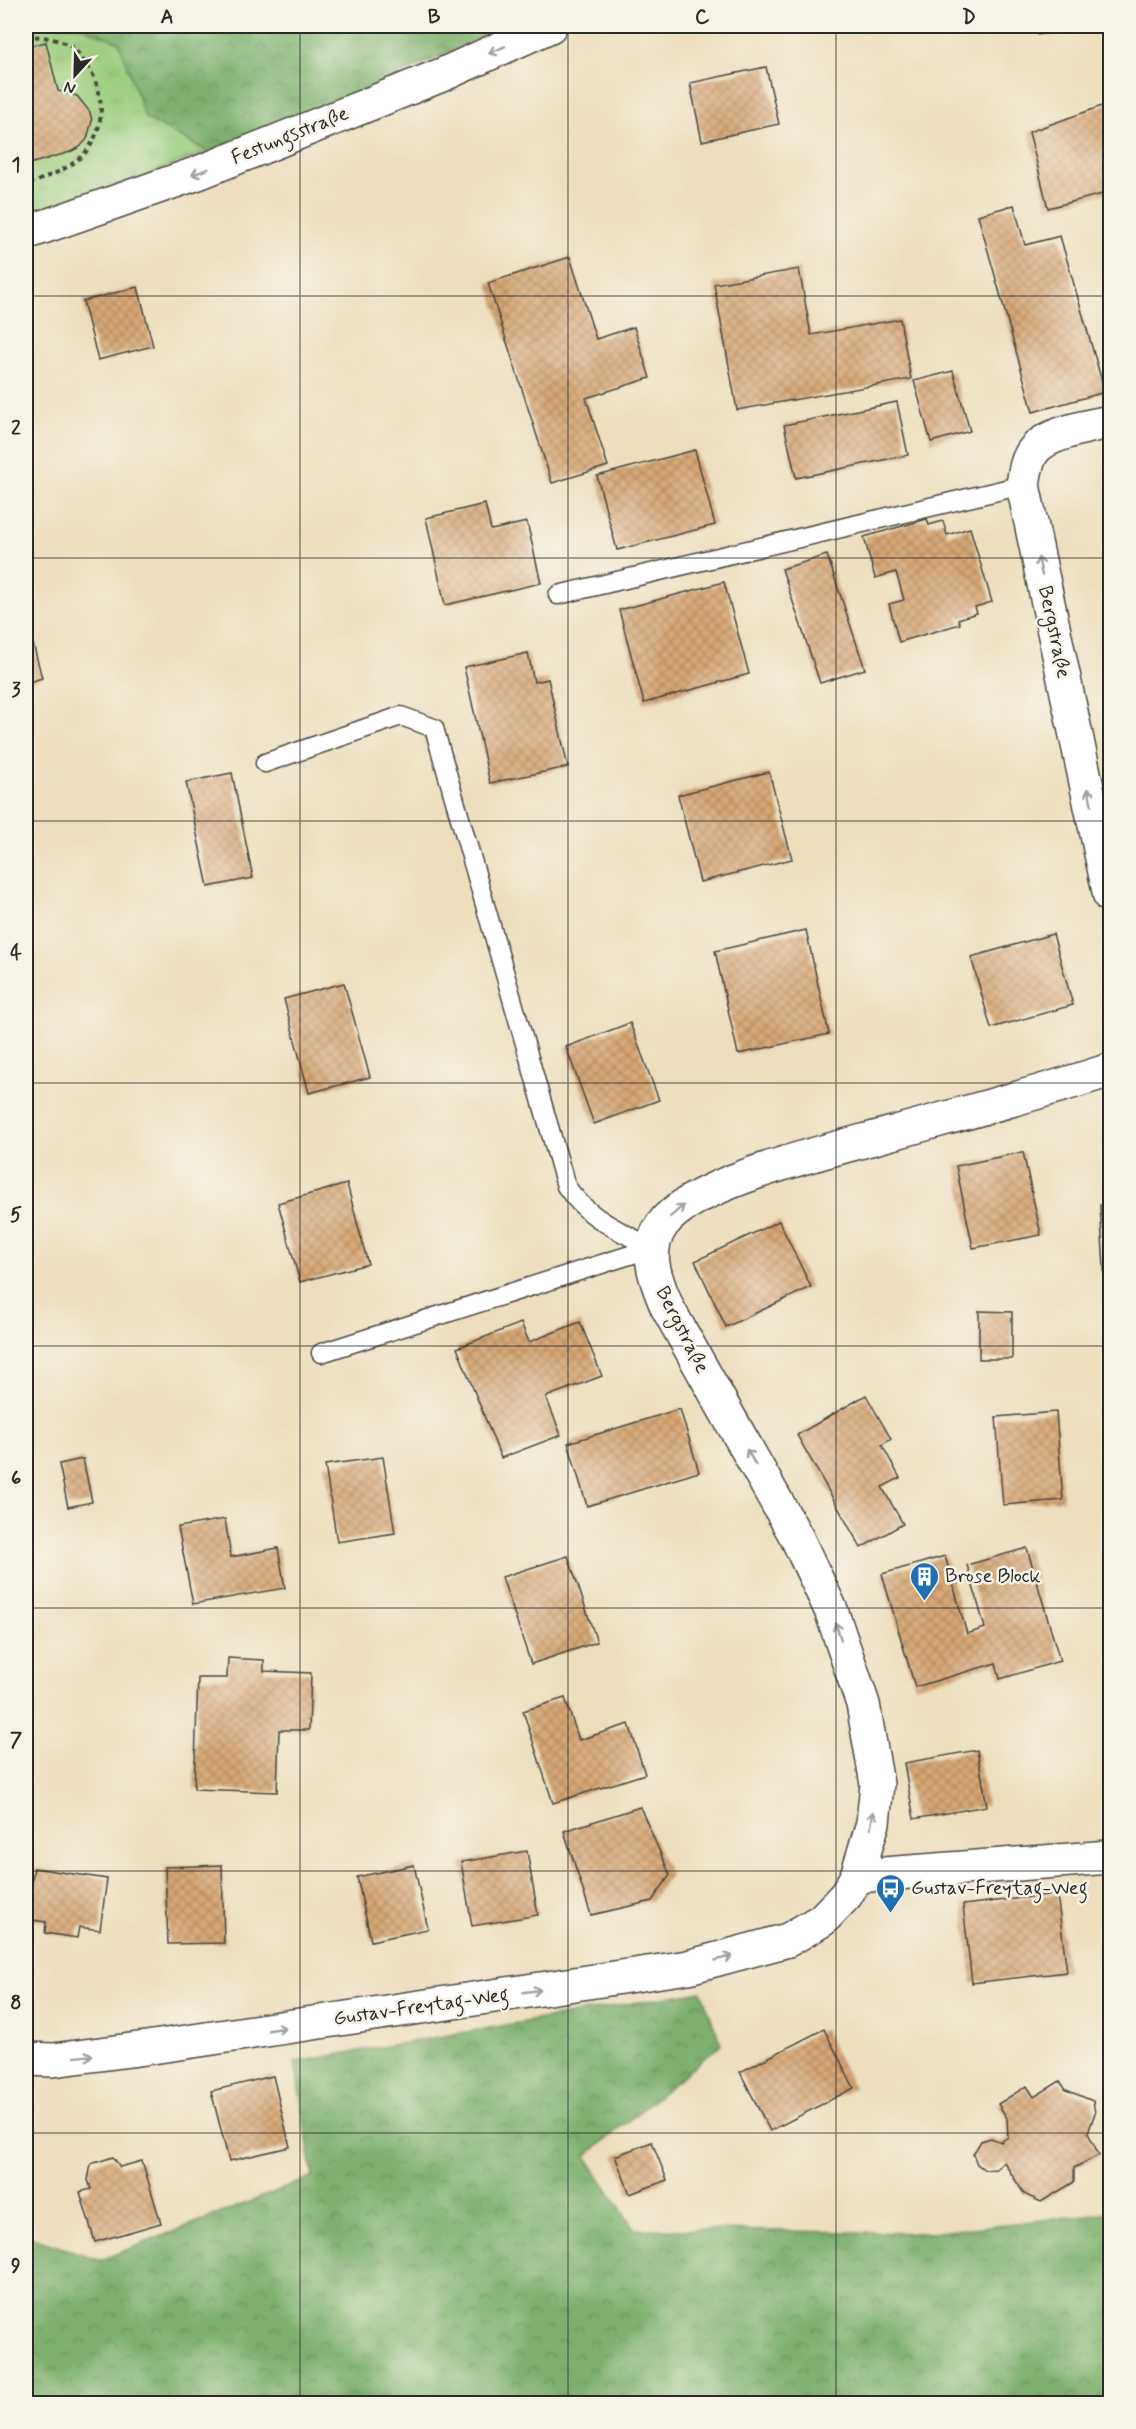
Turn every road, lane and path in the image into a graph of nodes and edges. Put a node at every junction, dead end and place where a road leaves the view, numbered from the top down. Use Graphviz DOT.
graph roads {
  1 [pos="550,26"];
  2 [pos="26,37"];
  3 [pos="26,186"];
  4 [pos="26,233"];
  5 [pos="1110,422"];
  6 [pos="1023,485"];
  7 [pos="558,595"];
  8 [pos="265,763"];
  9 [pos="1110,896"];
  10 [pos="1110,1070"];
  11 [pos="651,1248"];
  12 [pos="321,1353"];
  13 [pos="1110,1857"];
  14 [pos="857,1876"];
  15 [pos="26,2058"];
  1 -- 4 [label="street, Festungsstraße, one-way"];
  2 -- 3 [label="path"];
  5 -- 6 [label="street, Bergstraße"];
  6 -- 7 [label="lane"];
  9 -- 6 [label="street, Bergstraße, one-way"];
  8 -- 11 [label="lane"];
  11 -- 10 [label="street, one-way"];
  11 -- 12 [label="lane"];
  14 -- 11 [label="street, Bergstraße, one-way"];
  13 -- 14 [label="street"];
  15 -- 14 [label="street, Gustav-Freytag-Weg, one-way"];
}
